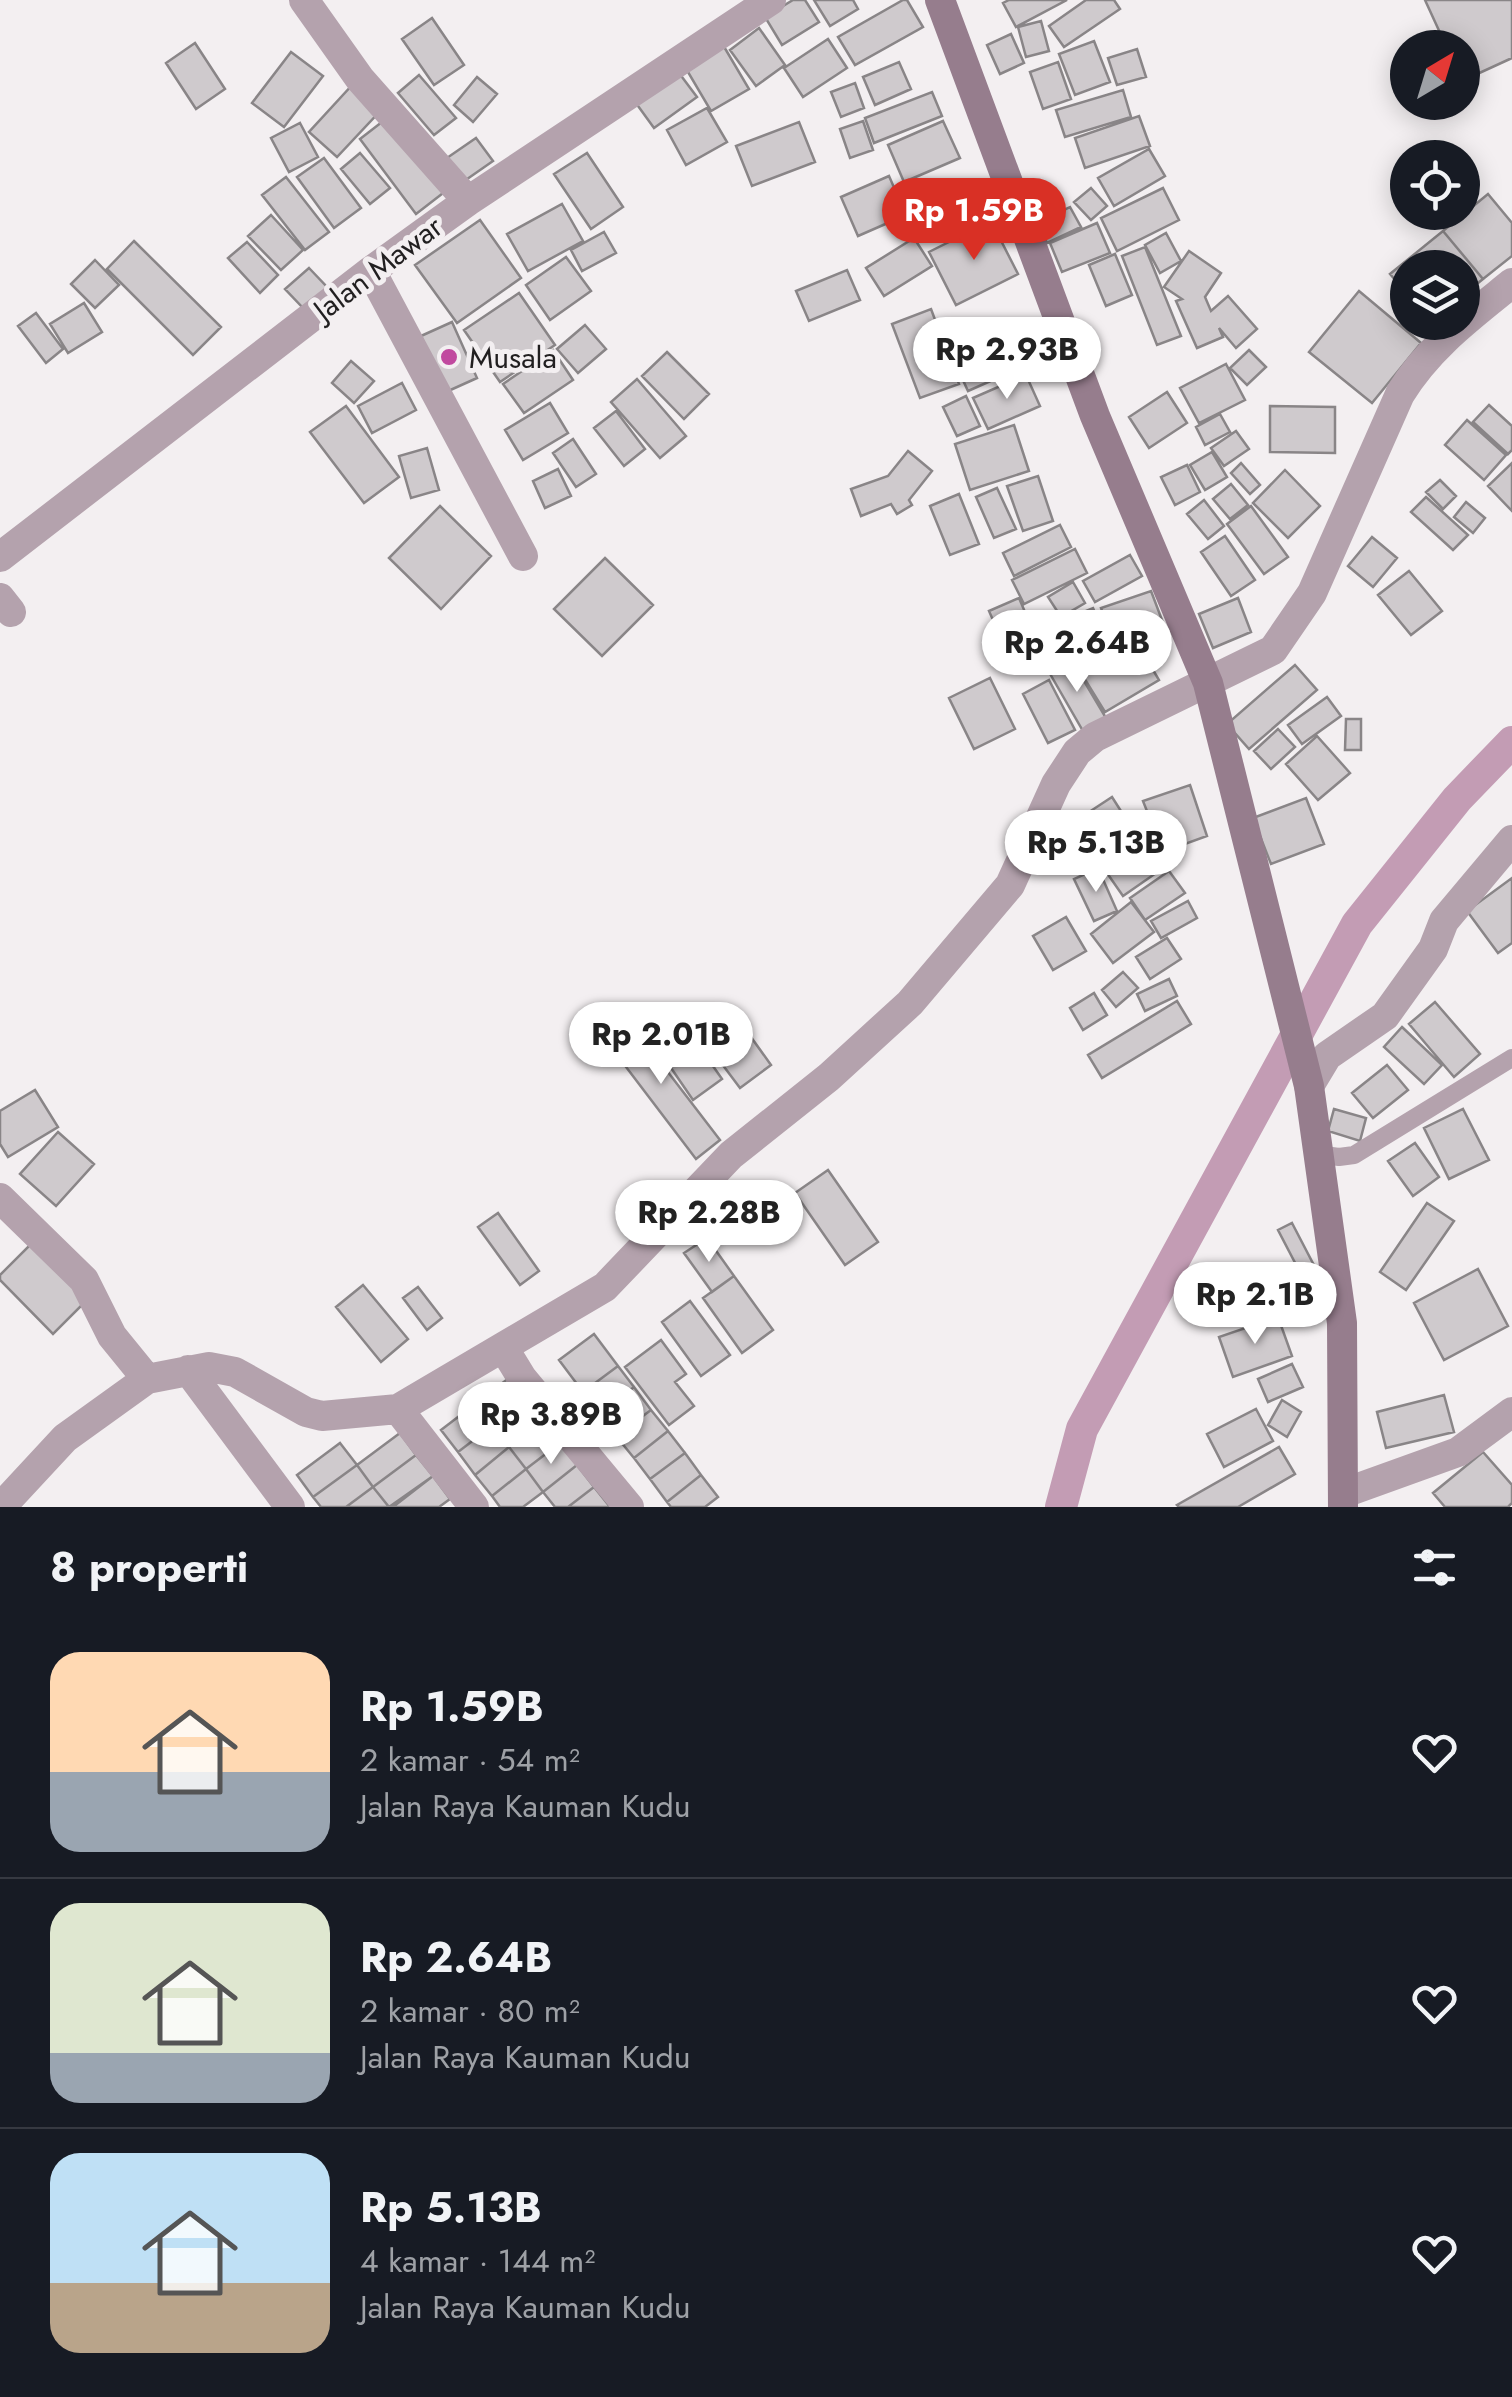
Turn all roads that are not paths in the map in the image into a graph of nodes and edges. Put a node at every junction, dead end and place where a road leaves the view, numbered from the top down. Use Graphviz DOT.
graph roads {
  1 [pos="304,0"];
  2 [pos="771,0"];
  3 [pos="940,0"];
  4 [pos="468,201"];
  5 [pos="371,270"];
  6 [pos="1512,283"];
  7 [pos="522,556"];
  8 [pos="0,557"];
  9 [pos="1208,683"];
  10 [pos="1512,840"];
  11 [pos="1512,1058"];
  12 [pos="1308,1086"];
  13 [pos="1317,1154"];
  14 [pos="0,1198"];
  15 [pos="502,1347"];
  16 [pos="188,1370"];
  17 [pos="147,1379"];
  18 [pos="398,1409"];
  19 [pos="1508,1423"];
  20 [pos="1344,1500"];
  21 [pos="0,1507"];
  22 [pos="290,1507"];
  23 [pos="474,1507"];
  24 [pos="629,1507"];
  1 -- 4 [label="street"];
  2 -- 4 [label="street, Jalan Mawar"];
  3 -- 9 [label="street"];
  4 -- 5 [label="street, Jalan Mawar"];
  5 -- 7 [label="street"];
  5 -- 8 [label="street, Jalan Mawar"];
  6 -- 9 [label="street"];
  9 -- 12 [label="street"];
  9 -- 15 [label="street"];
  10 -- 12 [label="street"];
  11 -- 13 [label="lane"];
  12 -- 13 [label="street"];
  13 -- 20 [label="street"];
  14 -- 17 [label="street"];
  15 -- 18 [label="street"];
  15 -- 24 [label="street"];
  16 -- 17 [label="street"];
  16 -- 18 [label="street"];
  16 -- 22 [label="street"];
  17 -- 21 [label="street"];
  18 -- 23 [label="street"];
  19 -- 20 [label="street"];
}
